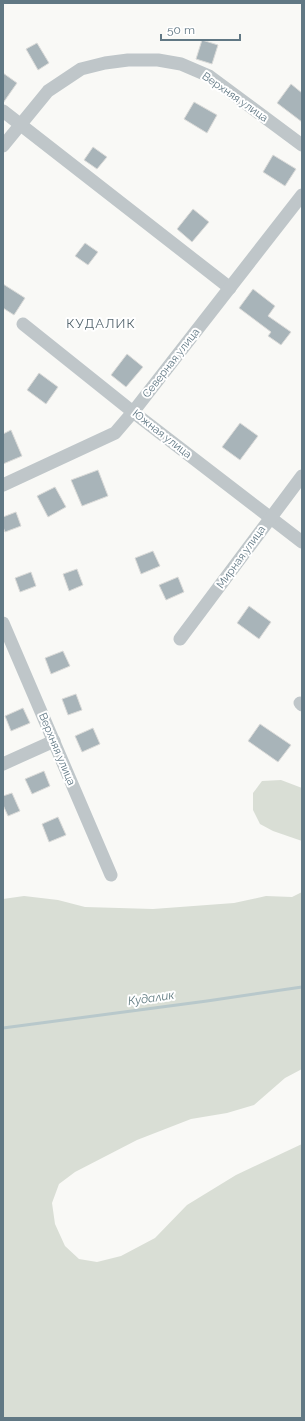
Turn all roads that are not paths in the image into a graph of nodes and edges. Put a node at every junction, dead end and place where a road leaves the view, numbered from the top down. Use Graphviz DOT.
graph roads {
  1 [pos="3,111"];
  2 [pos="21,125"];
  3 [pos="302,145"];
  4 [pos="3,146"];
  5 [pos="302,195"];
  6 [pos="230,288"];
  7 [pos="23,324"];
  8 [pos="133,412"];
  9 [pos="302,476"];
  10 [pos="3,485"];
  11 [pos="270,518"];
  12 [pos="302,542"];
  13 [pos="3,623"];
  14 [pos="180,640"];
  15 [pos="54,741"];
  16 [pos="3,764"];
  17 [pos="111,876"];
  1 -- 2 [label="street"];
  2 -- 3 [label="street, Верхняя улица"];
  2 -- 4 [label="street, Верхняя улица"];
  2 -- 6 [label="street"];
  5 -- 6 [label="street, Северная улица"];
  6 -- 8 [label="street, Северная улица"];
  7 -- 8 [label="street, Южная улица"];
  8 -- 10 [label="street, Северная улица"];
  8 -- 11 [label="street, Южная улица"];
  9 -- 11 [label="street, Мирная улица"];
  11 -- 12 [label="street, Южная улица"];
  11 -- 14 [label="street, Мирная улица"];
  13 -- 15 [label="street, Верхняя улица"];
  15 -- 16 [label="street"];
  15 -- 17 [label="street, Верхняя улица"];
}
